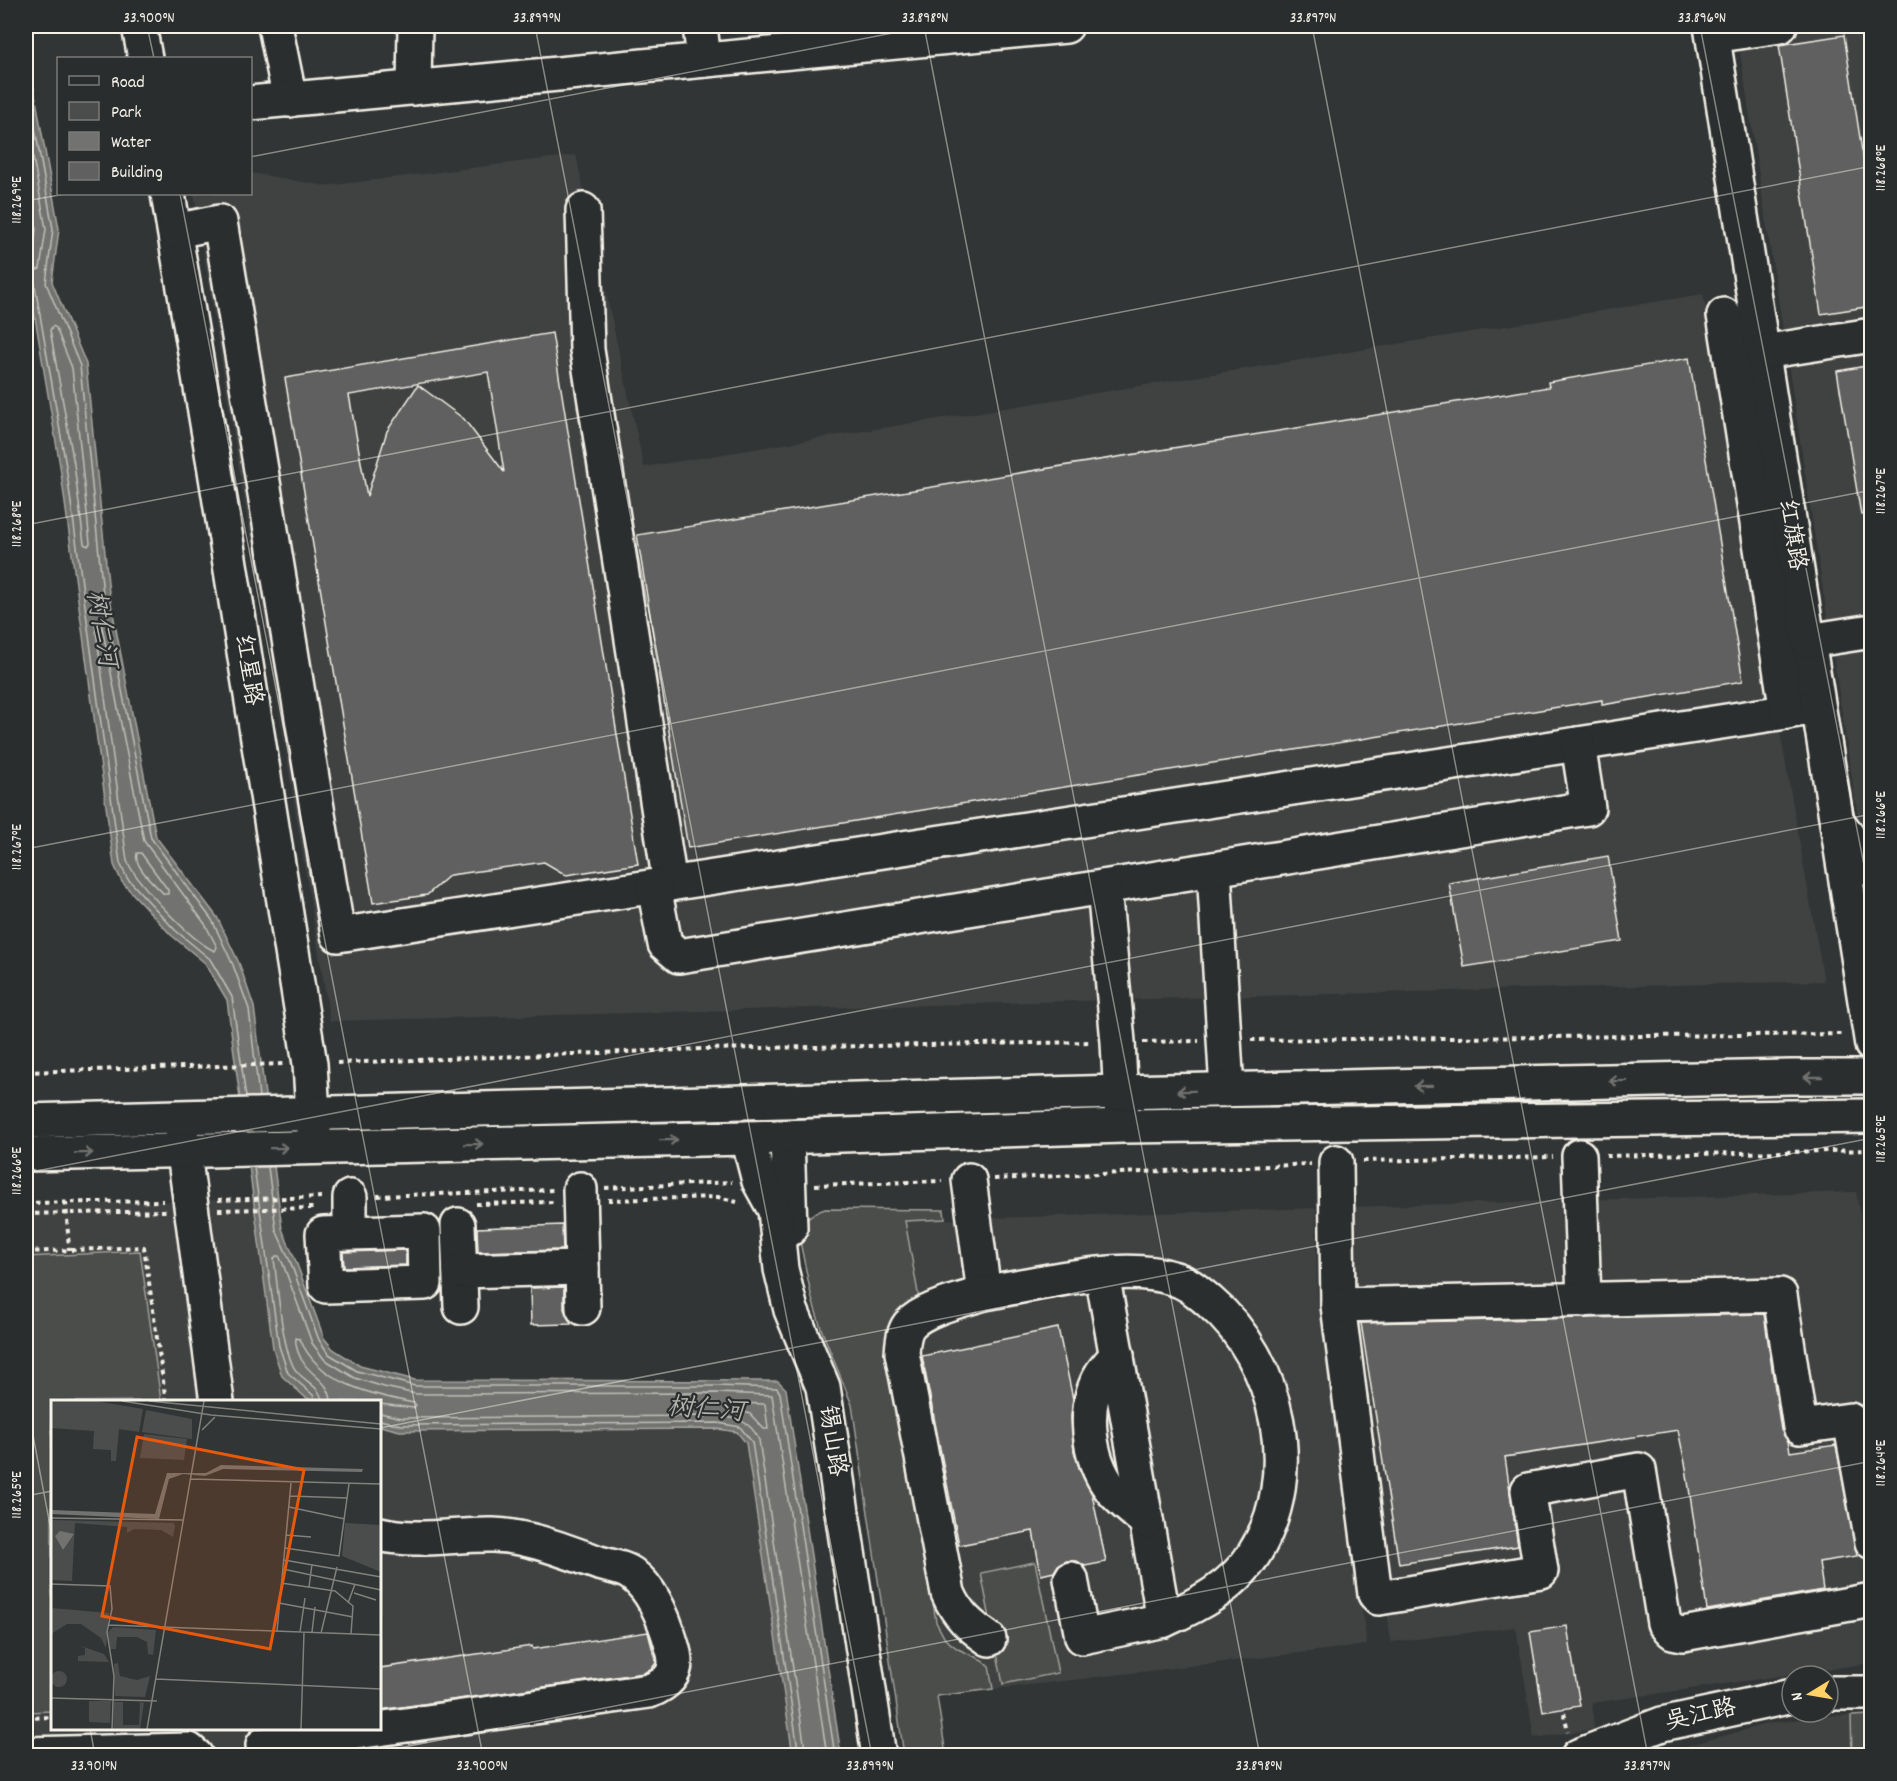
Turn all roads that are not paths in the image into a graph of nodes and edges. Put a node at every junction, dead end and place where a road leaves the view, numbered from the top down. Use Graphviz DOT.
graph roads {
  1 [pos="139,26"];
  2 [pos="275,26"];
  3 [pos="415,26"];
  4 [pos="700,26"];
  5 [pos="1059,26"];
  6 [pos="1066,26"];
  7 [pos="1779,26"];
  8 [pos="961,31"];
  9 [pos="1712,31"];
  10 [pos="836,36"];
  11 [pos="145,57"];
  12 [pos="704,60"];
  13 [pos="414,88"];
  14 [pos="290,100"];
  15 [pos="252,103"];
  16 [pos="168,195"];
  17 [pos="583,210"];
  18 [pos="175,231"];
  19 [pos="1724,315"];
  20 [pos="1872,334"];
  21 [pos="1763,352"];
  22 [pos="1872,631"];
  23 [pos="1808,641"];
  24 [pos="290,644"];
  25 [pos="244,652"];
  26 [pos="1803,709"];
  27 [pos="1578,744"];
  28 [pos="1836,819"];
  29 [pos="1214,869"];
  30 [pos="1872,870"];
  31 [pos="662,885"];
  32 [pos="1104,887"];
  33 [pos="1871,1040"];
  34 [pos="1872,1077"];
  35 [pos="1227,1090"];
  36 [pos="1120,1092"];
  37 [pos="313,1114"];
  38 [pos="1872,1116"];
  39 [pos="26,1121"];
  40 [pos="1123,1126"];
  41 [pos="788,1137"];
  42 [pos="748,1138"];
  43 [pos="182,1144"];
  44 [pos="315,1147"];
  45 [pos="26,1154"];
  46 [pos="1579,1156"];
  47 [pos="1336,1162"];
  48 [pos="969,1180"];
  49 [pos="580,1189"];
  50 [pos="350,1197"];
  51 [pos="458,1225"];
  52 [pos="350,1233"];
  53 [pos="582,1268"];
  54 [pos="460,1271"];
  55 [pos="1102,1274"];
  56 [pos="984,1293"];
  57 [pos="1584,1300"];
  58 [pos="1338,1305"];
  59 [pos="461,1307"];
  60 [pos="583,1308"];
  61 [pos="217,1400"];
  62 [pos="1868,1497"];
  63 [pos="381,1534"];
  64 [pos="1872,1542"];
  65 [pos="1071,1579"];
  66 [pos="1872,1600"];
  67 [pos="1164,1620"];
  68 [pos="989,1639"];
  69 [pos="1840,1693"];
  70 [pos="1872,1693"];
  71 [pos="1780,1699"];
  72 [pos="381,1727"];
  73 [pos="360,1730"];
  74 [pos="263,1743"];
  75 [pos="26,1754"];
  76 [pos="196,1755"];
  77 [pos="879,1755"];
  78 [pos="892,1755"];
  79 [pos="1578,1755"];
  1 -- 11 [label="main road"];
  2 -- 14 [label="main road"];
  3 -- 13 [label="main road"];
  4 -- 12 [label="main road"];
  5 -- 6 [label="main road"];
  5 -- 8 [label="main road"];
  7 -- 9 [label="main road"];
  8 -- 10 [label="main road"];
  9 -- 21 [label="main road, 红旗路"];
  10 -- 12 [label="main road"];
  12 -- 13 [label="main road"];
  13 -- 14 [label="main road"];
  14 -- 15 [label="main road"];
  16 -- 18 [label="main road, 红星路"];
  17 -- 31 [label="main road"];
  18 -- 24 [label="main road"];
  18 -- 25 [label="main road, 红星路"];
  19 -- 26 [label="main road"];
  20 -- 21 [label="main road"];
  21 -- 23 [label="main road, 红旗路"];
  22 -- 23 [label="main road"];
  23 -- 26 [label="main road, 红旗路"];
  24 -- 25 [label="main road"];
  24 -- 31 [label="main road"];
  25 -- 37 [label="main road, 红星路"];
  26 -- 27 [label="main road"];
  26 -- 28 [label="main road, 红旗路"];
  27 -- 29 [label="main road"];
  27 -- 31 [label="main road"];
  28 -- 30 [label="main road"];
  28 -- 33 [label="main road, 红旗路"];
  29 -- 32 [label="main road"];
  29 -- 35 [label="main road"];
  31 -- 32 [label="main road"];
  32 -- 36 [label="main road"];
  34 -- 35 [label="main road, one-way"];
  35 -- 36 [label="main road, one-way"];
  36 -- 37 [label="main road"];
  36 -- 40 [label="main road"];
  37 -- 39 [label="main road"];
  37 -- 44 [label="main road, 红星路"];
  38 -- 40 [label="main road"];
  40 -- 41 [label="main road"];
  41 -- 42 [label="main road"];
  41 -- 78 [label="main road, 锡山路"];
  44 -- 42 [label="main road, one-way"];
  42 -- 77 [label="main road, 锡山路"];
  43 -- 44 [label="main road, one-way"];
  45 -- 43 [label="main road, one-way"];
  43 -- 61 [label="main road"];
  46 -- 57 [label="main road"];
  47 -- 58 [label="main road"];
  48 -- 56 [label="main road"];
  49 -- 53 [label="main road"];
  50 -- 52 [label="main road"];
  51 -- 54 [label="main road"];
  53 -- 54 [label="main road"];
  53 -- 60 [label="main road"];
  54 -- 59 [label="main road"];
  55 -- 56 [label="main road"];
  55 -- 67 [label="main road"];
  55 -- 67 [label="main road"];
  56 -- 68 [label="main road"];
  57 -- 58 [label="main road"];
  57 -- 62 [label="main road"];
  58 -- 66 [label="main road"];
  62 -- 64 [label="main road"];
  63 -- 72 [label="main road"];
  65 -- 67 [label="main road"];
  69 -- 70 [label="main road"];
  71 -- 79 [label="main road, 吴江路"];
  73 -- 74 [label="main road"];
  75 -- 76 [label="main road"];
}
